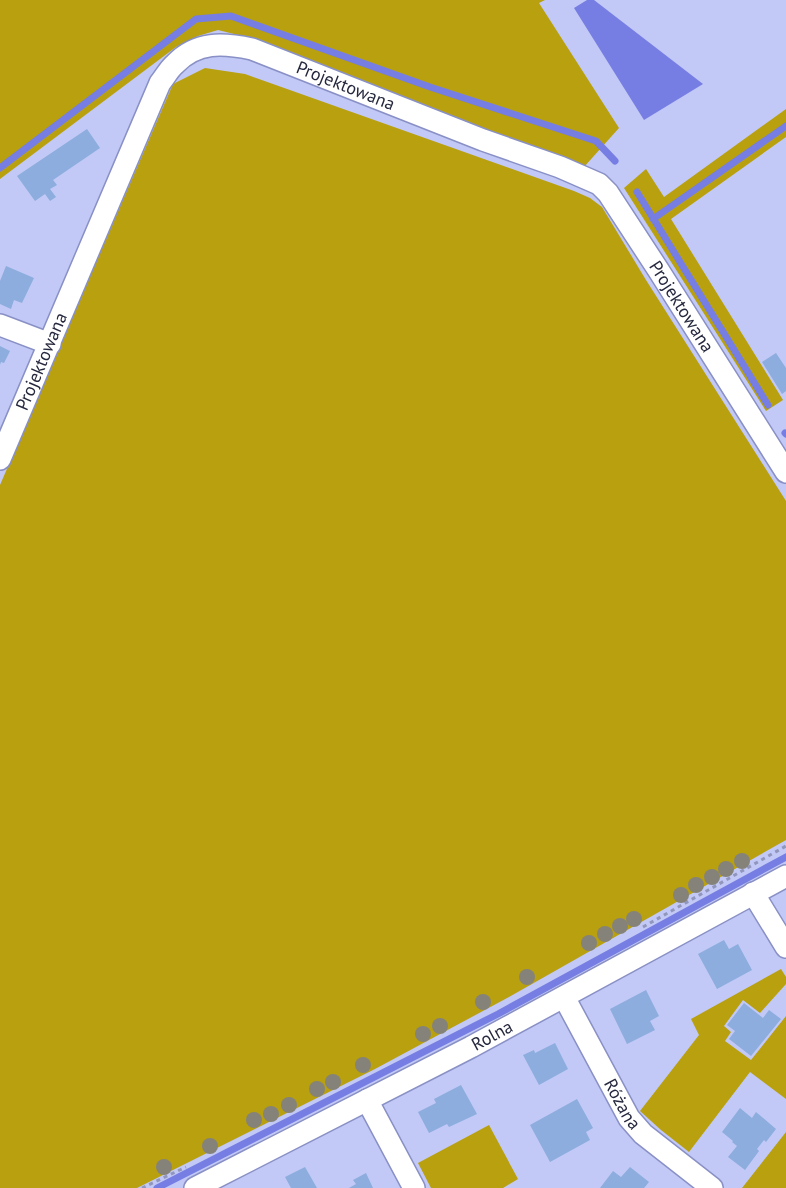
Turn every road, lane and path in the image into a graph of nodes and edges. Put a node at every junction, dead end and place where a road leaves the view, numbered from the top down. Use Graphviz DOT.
graph roads {
  1 [pos="0,325"];
  2 [pos="50,344"];
  3 [pos="0,459"];
  4 [pos="786,472"];
  5 [pos="786,846"];
  6 [pos="786,876"];
  7 [pos="753,893"];
  8 [pos="641,928"];
  9 [pos="786,947"];
  10 [pos="564,996"];
  11 [pos="367,1100"];
  12 [pos="188,1165"];
  13 [pos="142,1188"];
  14 [pos="196,1188"];
  15 [pos="414,1188"];
  16 [pos="712,1188"];
  1 -- 2 [label="street"];
  2 -- 3 [label="street, Projektowana"];
  2 -- 4 [label="street, Projektowana"];
  5 -- 8 [label="path"];
  6 -- 7 [label="street, Rolna"];
  7 -- 9 [label="street"];
  7 -- 10 [label="street, Rolna"];
  10 -- 11 [label="street, Rolna"];
  10 -- 16 [label="street, Różana"];
  11 -- 14 [label="street, Rolna"];
  11 -- 15 [label="street"];
  12 -- 13 [label="path"];
}
